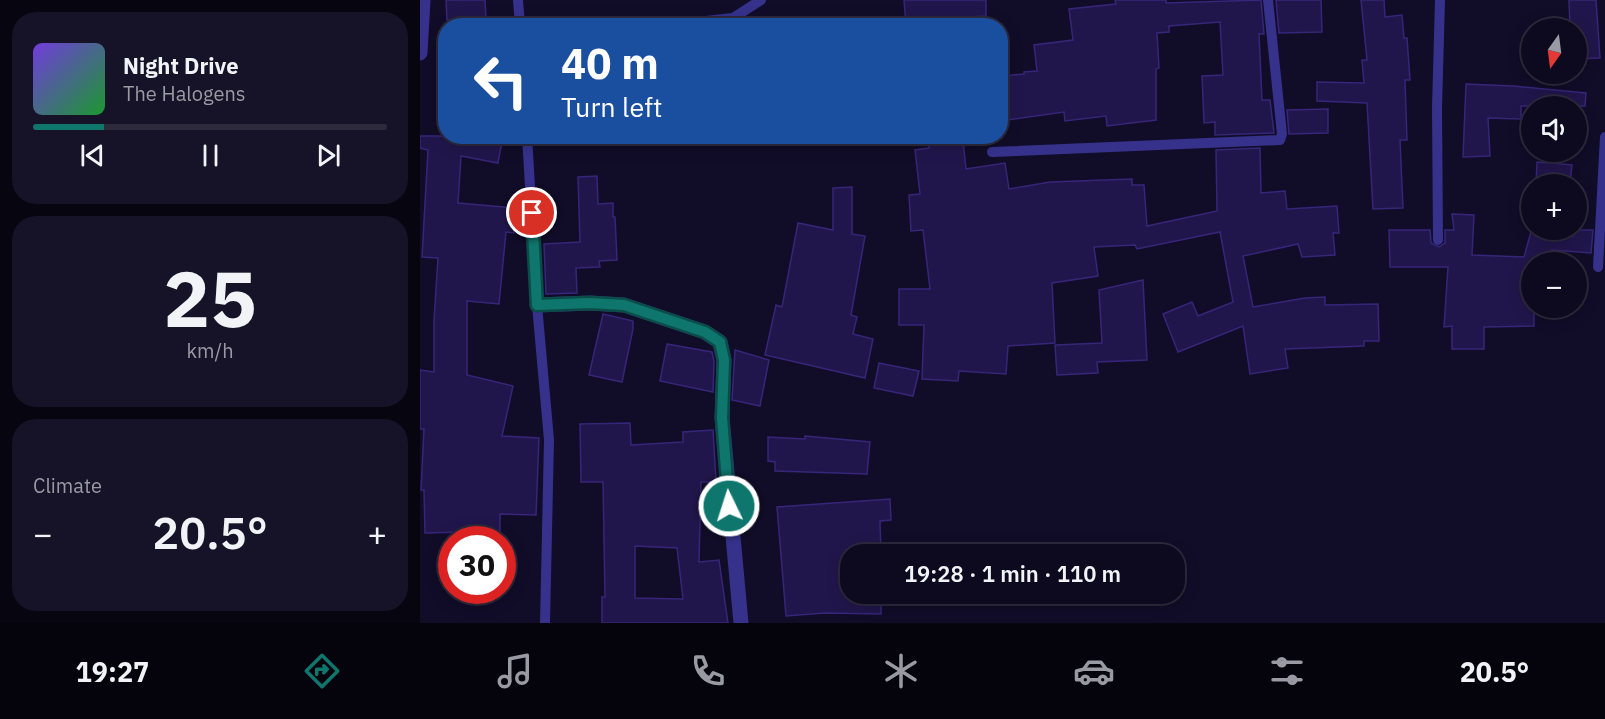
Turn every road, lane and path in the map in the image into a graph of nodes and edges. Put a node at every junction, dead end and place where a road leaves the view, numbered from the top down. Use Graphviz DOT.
graph roads {
  1 [pos="423,0"];
  2 [pos="518,0"];
  3 [pos="762,0"];
  4 [pos="1268,0"];
  5 [pos="1440,0"];
  6 [pos="519,18"];
  7 [pos="733,18"];
  8 [pos="420,52"];
  9 [pos="1605,137"];
  10 [pos="527,144"];
  11 [pos="992,152"];
  12 [pos="1438,240"];
  13 [pos="1598,267"];
  14 [pos="537,305"];
  15 [pos="545,623"];
  16 [pos="741,623"];
  1 -- 8 [label="street"];
  2 -- 6 [label="lane"];
  3 -- 7 [label="lane"];
  4 -- 11 [label="lane"];
  5 -- 12 [label="lane"];
  9 -- 13 [label="lane"];
  10 -- 14 [label="lane"];
  14 -- 15 [label="lane"];
  14 -- 16 [label="street"];
}
